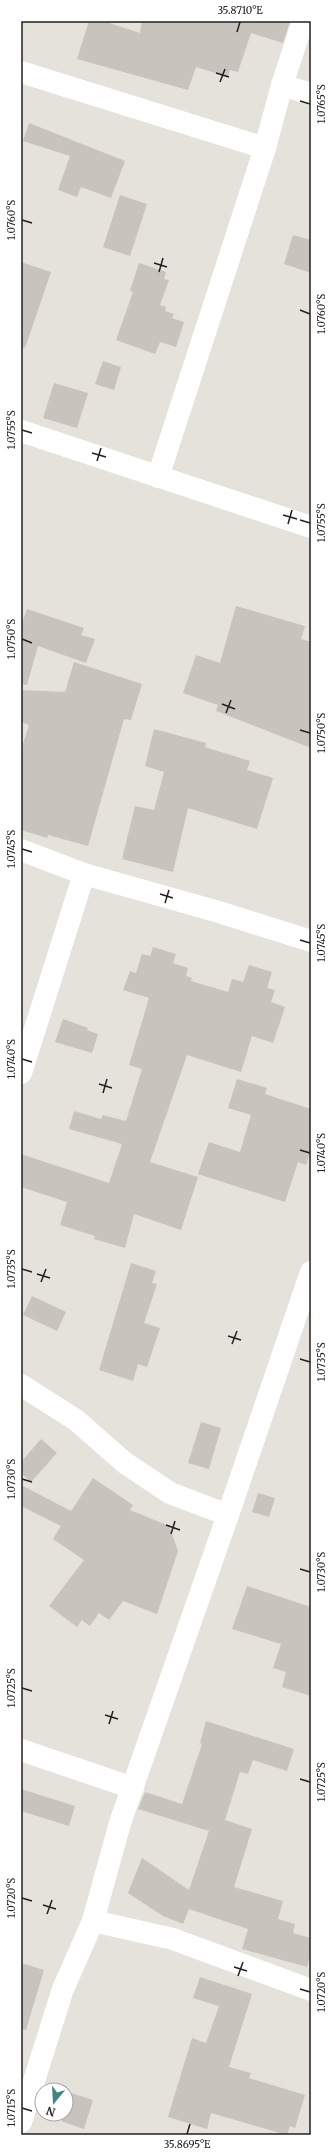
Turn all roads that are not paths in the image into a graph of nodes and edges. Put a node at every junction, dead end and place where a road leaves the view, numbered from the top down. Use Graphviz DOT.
graph roads {
  1 [pos="303,21"];
  2 [pos="21,72"];
  3 [pos="282,85"];
  4 [pos="311,94"];
  5 [pos="265,148"];
  6 [pos="21,431"];
  7 [pos="158,477"];
  8 [pos="311,527"];
  9 [pos="21,850"];
  10 [pos="84,874"];
  11 [pos="311,941"];
  12 [pos="21,1073"];
  13 [pos="311,1272"];
  14 [pos="21,1385"];
  15 [pos="228,1515"];
  16 [pos="21,1750"];
  17 [pos="134,1788"];
  18 [pos="93,1921"];
  19 [pos="311,1990"];
  20 [pos="21,2122"];
  1 -- 3 [label="street"];
  2 -- 5 [label="street"];
  3 -- 4 [label="street"];
  3 -- 5 [label="street"];
  5 -- 7 [label="street"];
  6 -- 7 [label="street"];
  7 -- 8 [label="street"];
  9 -- 10 [label="street"];
  10 -- 11 [label="street"];
  10 -- 12 [label="street"];
  13 -- 15 [label="street"];
  14 -- 15 [label="street"];
  15 -- 17 [label="street"];
  16 -- 17 [label="street"];
  17 -- 18 [label="street"];
  18 -- 19 [label="street"];
  18 -- 20 [label="street"];
}
